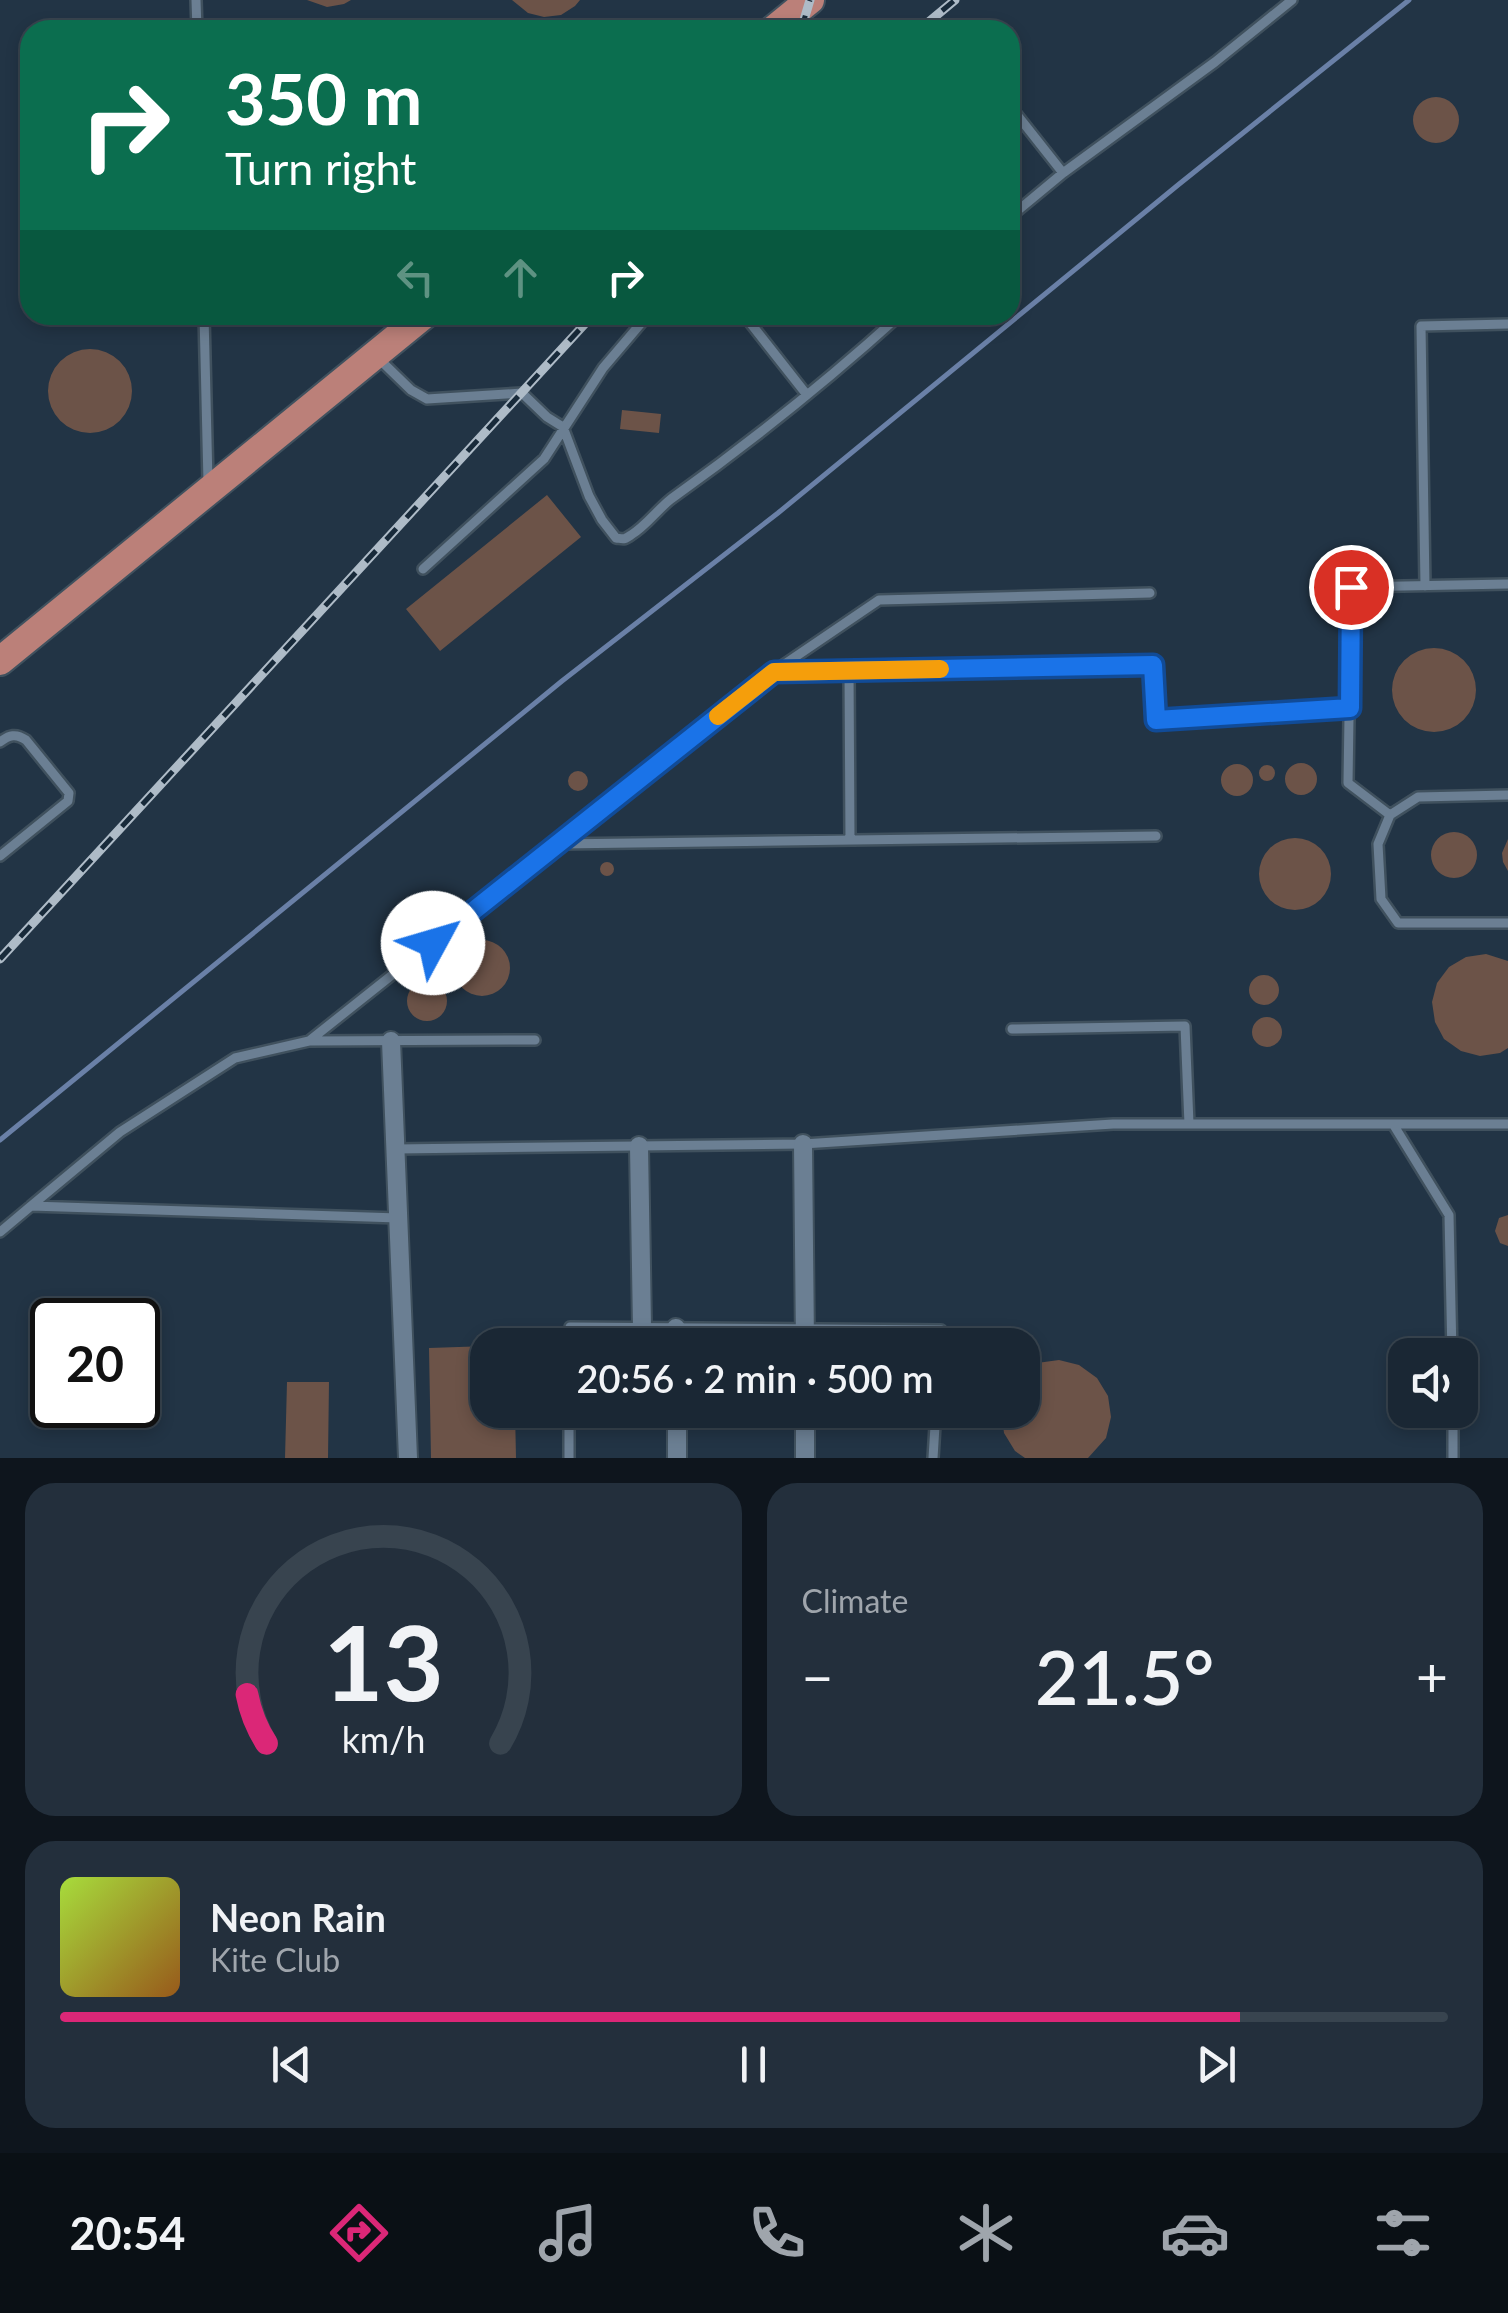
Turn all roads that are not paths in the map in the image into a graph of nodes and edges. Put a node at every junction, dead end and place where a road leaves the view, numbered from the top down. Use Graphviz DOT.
graph roads {
  1 [pos="810,0"];
  2 [pos="1292,0"];
  3 [pos="785,20"];
  4 [pos="1020,119"];
  5 [pos="1063,173"];
  6 [pos="1020,209"];
  7 [pos="1508,324"];
  8 [pos="204,325"];
  9 [pos="412,325"];
  10 [pos="640,325"];
  11 [pos="752,325"];
  12 [pos="888,325"];
  13 [pos="375,355"];
  14 [pos="807,395"];
  15 [pos="563,427"];
  16 [pos="208,491"];
  17 [pos="423,569"];
  18 [pos="1508,584"];
  19 [pos="1425,586"];
  20 [pos="1150,593"];
  21 [pos="0,660"];
  22 [pos="849,670"];
  23 [pos="774,672"];
  24 [pos="1350,708"];
  25 [pos="0,742"];
  26 [pos="1508,795"];
  27 [pos="1390,814"];
  28 [pos="1156,836"];
  29 [pos="850,840"];
  30 [pos="557,844"];
  31 [pos="0,856"];
  32 [pos="1508,923"];
  33 [pos="1012,1029"];
  34 [pos="535,1040"];
  35 [pos="391,1041"];
  36 [pos="309,1042"];
  37 [pos="1190,1124"];
  38 [pos="1393,1124"];
  39 [pos="1508,1124"];
  40 [pos="803,1144"];
  41 [pos="638,1146"];
  42 [pos="396,1149"];
  43 [pos="31,1206"];
  44 [pos="398,1218"];
  45 [pos="0,1232"];
  46 [pos="570,1328"];
  47 [pos="642,1328"];
  48 [pos="804,1328"];
  49 [pos="1452,1338"];
  50 [pos="569,1428"];
  51 [pos="677,1428"];
  52 [pos="805,1428"];
  53 [pos="935,1428"];
  54 [pos="1452,1428"];
  55 [pos="408,1458"];
  56 [pos="568,1458"];
  57 [pos="678,1458"];
  58 [pos="805,1458"];
  59 [pos="933,1458"];
  60 [pos="1453,1458"];
  1 -- 3 [label="main road"];
  2 -- 5 [label="lane"];
  4 -- 5 [label="lane"];
  5 -- 6 [label="lane"];
  7 -- 19 [label="lane"];
  8 -- 16 [label="lane"];
  9 -- 13 [label="main road"];
  10 -- 15 [label="lane"];
  11 -- 14 [label="lane"];
  12 -- 14 [label="lane"];
  13 -- 15 [label="lane"];
  13 -- 16 [label="main road"];
  14 -- 15 [label="lane"];
  15 -- 17 [label="lane"];
  16 -- 21 [label="main road"];
  18 -- 19 [label="lane"];
  19 -- 24 [label="lane"];
  20 -- 23 [label="lane"];
  22 -- 23 [label="lane"];
  22 -- 24 [label="lane"];
  22 -- 29 [label="lane"];
  23 -- 30 [label="lane"];
  24 -- 27 [label="lane"];
  25 -- 31 [label="lane"];
  26 -- 27 [label="lane"];
  27 -- 32 [label="lane"];
  28 -- 29 [label="lane"];
  29 -- 30 [label="lane"];
  30 -- 36 [label="lane"];
  33 -- 37 [label="lane"];
  34 -- 35 [label="lane"];
  35 -- 36 [label="lane"];
  35 -- 42 [label="street"];
  36 -- 43 [label="lane"];
  37 -- 38 [label="lane"];
  37 -- 40 [label="lane"];
  38 -- 39 [label="lane"];
  38 -- 49 [label="lane"];
  40 -- 41 [label="lane"];
  40 -- 48 [label="street"];
  41 -- 42 [label="lane"];
  41 -- 47 [label="street"];
  42 -- 44 [label="street"];
  43 -- 44 [label="lane"];
  43 -- 45 [label="lane"];
  44 -- 55 [label="street"];
  46 -- 47 [label="lane"];
  50 -- 56 [label="lane"];
  51 -- 57 [label="street"];
  52 -- 58 [label="street"];
  53 -- 59 [label="lane"];
  54 -- 60 [label="lane"];
}
